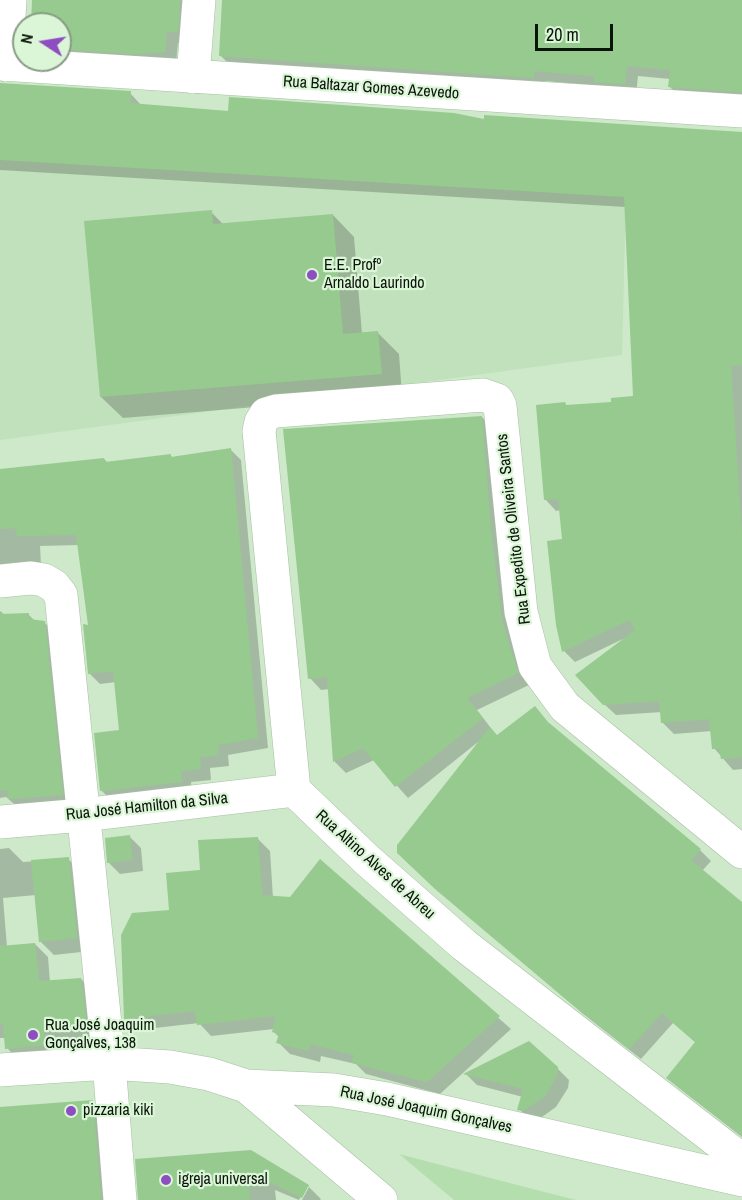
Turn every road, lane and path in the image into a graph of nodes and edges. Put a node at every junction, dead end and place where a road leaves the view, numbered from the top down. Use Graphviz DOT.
graph roads {
  1 [pos="10,0"];
  2 [pos="199,0"];
  3 [pos="3,65"];
  4 [pos="193,77"];
  5 [pos="742,111"];
  6 [pos="0,581"];
  7 [pos="294,790"];
  8 [pos="83,815"];
  9 [pos="0,822"];
  10 [pos="742,852"];
  11 [pos="109,1063"];
  12 [pos="0,1070"];
  13 [pos="246,1086"];
  14 [pos="742,1160"];
  15 [pos="742,1180"];
  16 [pos="120,1200"];
  17 [pos="381,1200"];
  1 -- 3 [label="street"];
  2 -- 4 [label="street"];
  3 -- 4 [label="street, Rua Baltazar Gomes Azevedo"];
  4 -- 5 [label="street, Rua Baltazar Gomes Azevedo"];
  6 -- 8 [label="street"];
  7 -- 8 [label="street, Rua José Hamilton da Silva"];
  7 -- 10 [label="street, Rua Expedito de Oliveira Santos"];
  7 -- 14 [label="street, Rua Altino Alves de Abreu"];
  8 -- 9 [label="street, Rua José Hamilton da Silva"];
  8 -- 11 [label="street"];
  11 -- 12 [label="street, Rua José Joaquim Gonçalves"];
  11 -- 13 [label="street, Rua José Joaquim Gonçalves"];
  11 -- 16 [label="street"];
  13 -- 15 [label="street, Rua José Joaquim Gonçalves"];
  13 -- 17 [label="street"];
}
